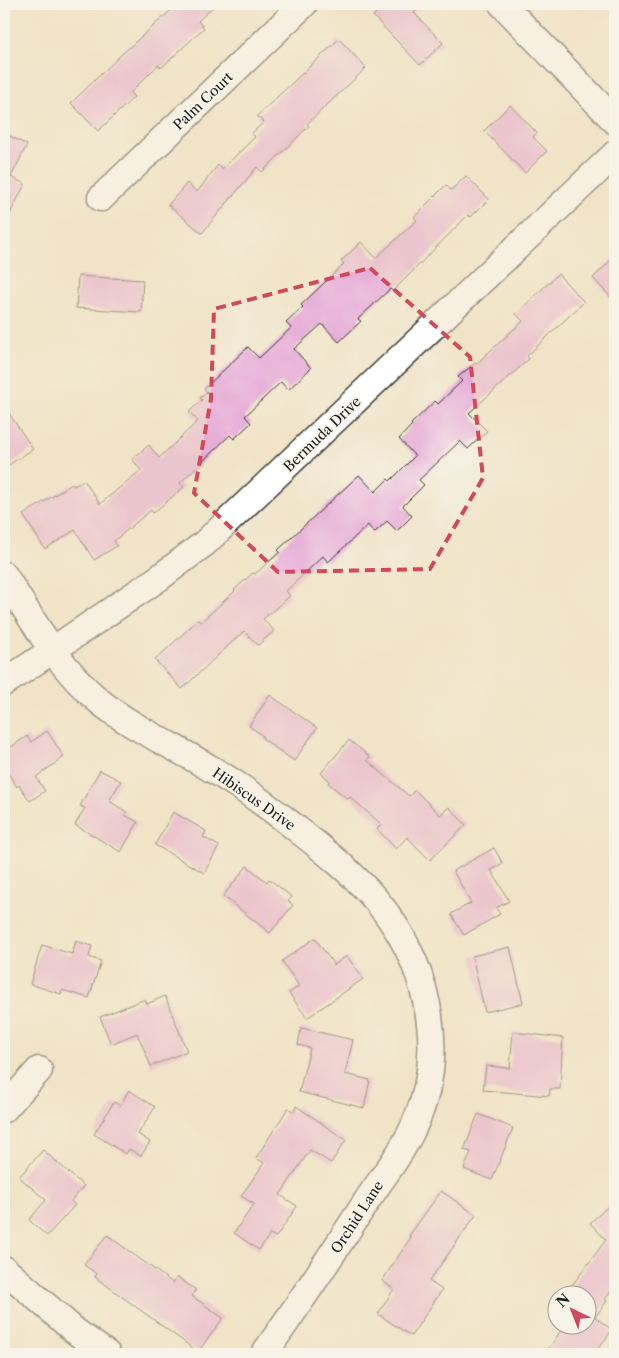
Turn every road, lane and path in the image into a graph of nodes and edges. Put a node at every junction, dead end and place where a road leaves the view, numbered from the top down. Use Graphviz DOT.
graph roads {
  1 [pos="304,4"];
  2 [pos="502,4"];
  3 [pos="615,120"];
  4 [pos="615,154"];
  5 [pos="101,198"];
  6 [pos="4,576"];
  7 [pos="53,651"];
  8 [pos="4,683"];
  9 [pos="39,1070"];
  10 [pos="431,1070"];
  11 [pos="4,1109"];
  12 [pos="4,1269"];
  13 [pos="108,1354"];
  14 [pos="264,1354"];
  1 -- 5 [label="street, Palm Court"];
  2 -- 3 [label="street"];
  4 -- 7 [label="street, Bermuda Drive"];
  6 -- 7 [label="street, Hibiscus Drive"];
  7 -- 8 [label="street, Bermuda Drive"];
  7 -- 10 [label="street, Hibiscus Drive"];
  9 -- 11 [label="street"];
  10 -- 14 [label="street, Orchid Lane"];
  12 -- 13 [label="street"];
}
